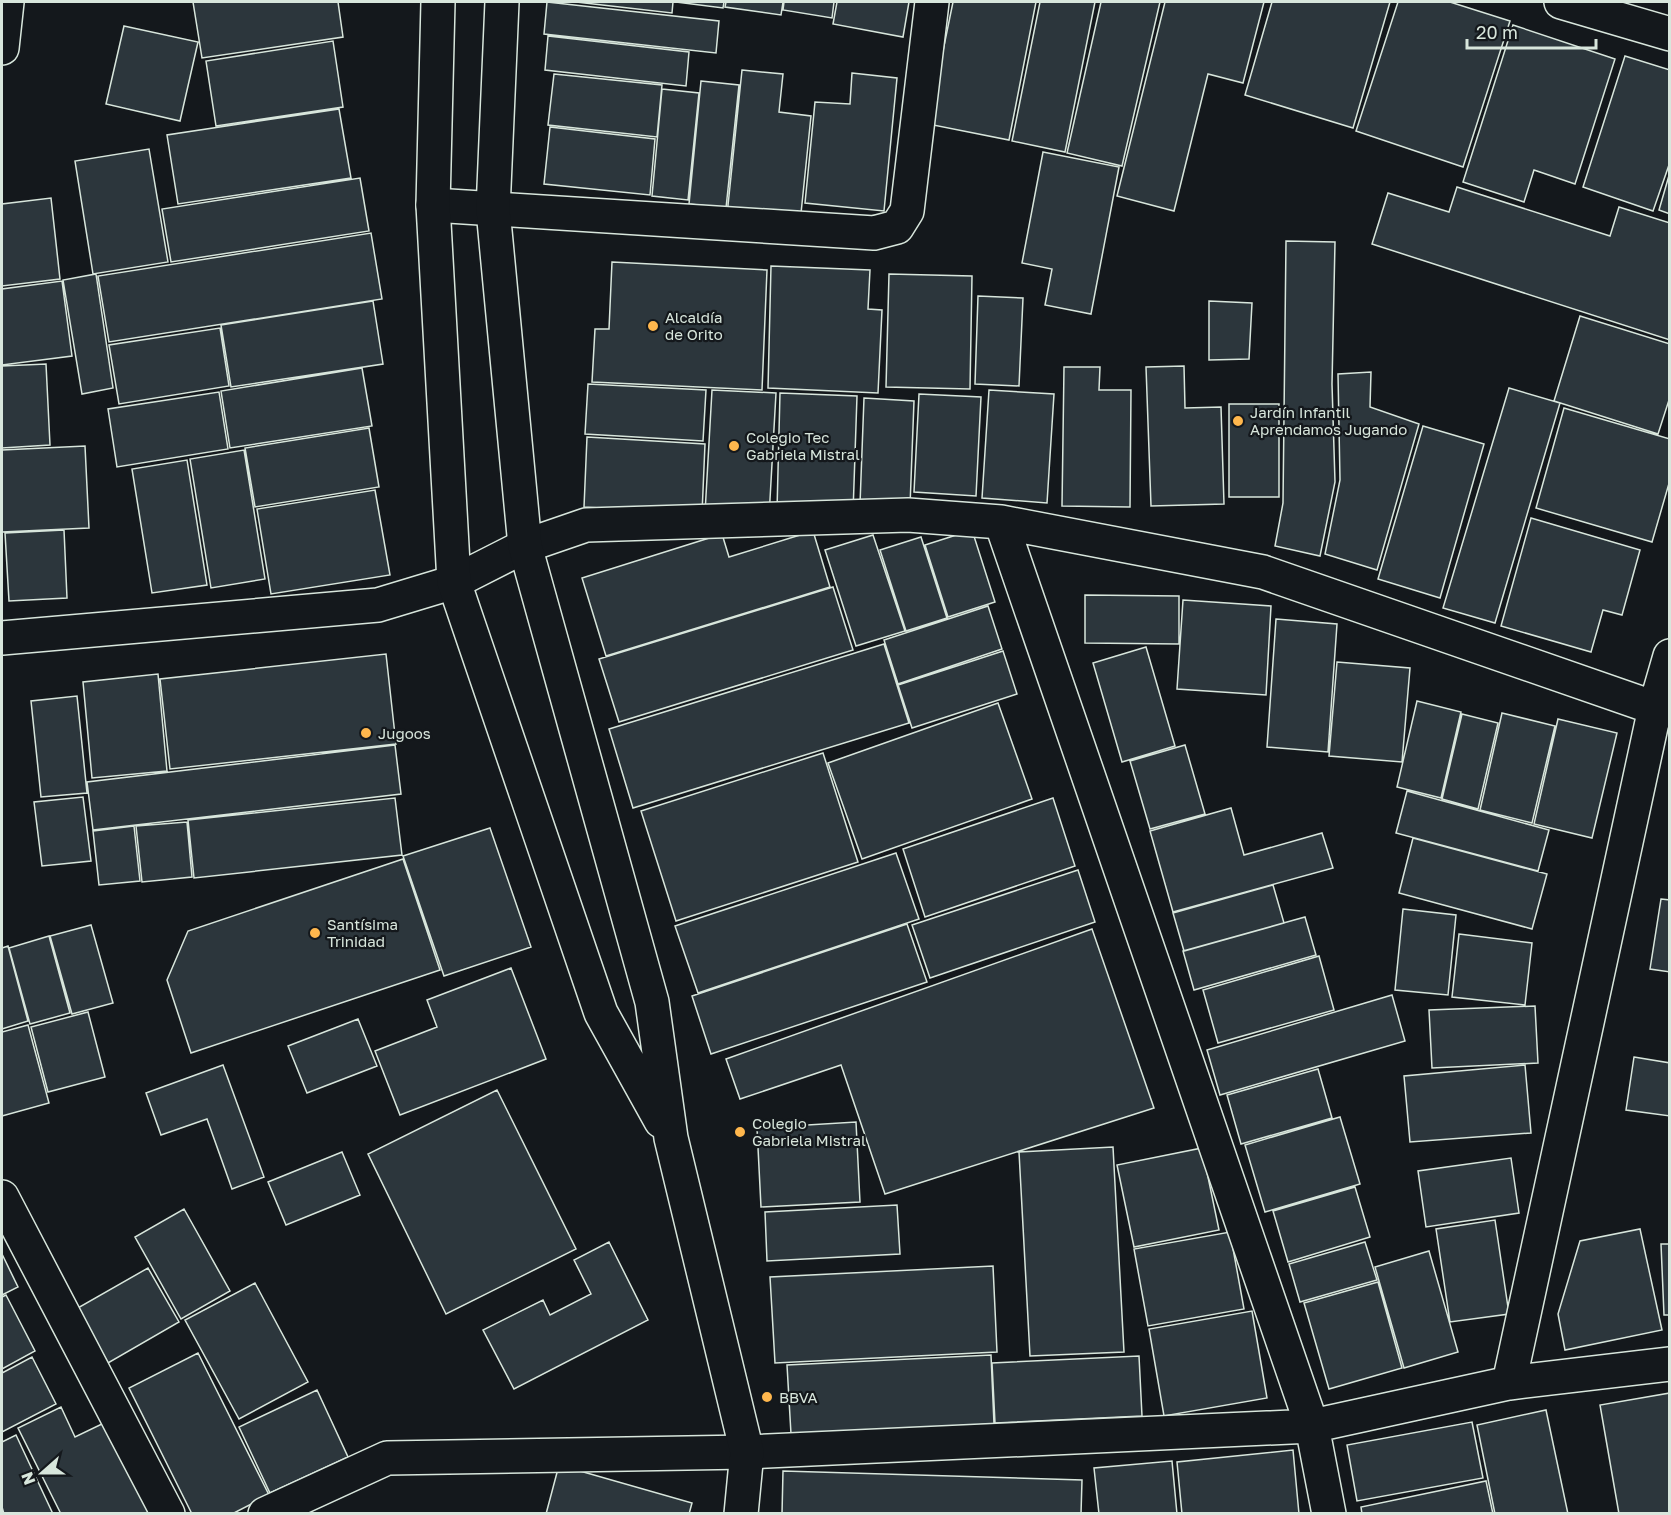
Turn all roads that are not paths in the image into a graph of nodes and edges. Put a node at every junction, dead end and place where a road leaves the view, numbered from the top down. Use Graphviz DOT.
graph roads {
  1 [pos="7,2"];
  2 [pos="438,2"];
  3 [pos="502,2"];
  4 [pos="932,2"];
  5 [pos="1561,2"];
  6 [pos="1670,34"];
  7 [pos="2,48"];
  8 [pos="433,205"];
  9 [pos="493,210"];
  10 [pos="1001,522"];
  11 [pos="525,546"];
  12 [pos="454,582"];
  13 [pos="2,638"];
  14 [pos="1670,656"];
  15 [pos="1662,710"];
  16 [pos="671,1138"];
  17 [pos="2,1197"];
  18 [pos="1670,1364"];
  19 [pos="1509,1383"];
  20 [pos="1312,1426"];
  21 [pos="747,1452"];
  22 [pos="168,1514"];
  23 [pos="265,1514"];
  24 [pos="741,1514"];
  25 [pos="1329,1514"];
  1 -- 7 [label="street"];
  2 -- 8 [label="street"];
  3 -- 9 [label="street"];
  4 -- 9 [label="street"];
  5 -- 6 [label="street"];
  8 -- 9 [label="street"];
  8 -- 12 [label="street"];
  9 -- 11 [label="street"];
  10 -- 11 [label="street"];
  10 -- 15 [label="street"];
  10 -- 20 [label="street"];
  11 -- 12 [label="street"];
  11 -- 16 [label="street"];
  12 -- 13 [label="street"];
  12 -- 16 [label="street"];
  14 -- 15 [label="street"];
  15 -- 19 [label="street"];
  16 -- 21 [label="street"];
  17 -- 22 [label="street"];
  18 -- 19 [label="street"];
  19 -- 20 [label="street"];
  20 -- 21 [label="street"];
  20 -- 25 [label="street"];
  21 -- 23 [label="street"];
  21 -- 24 [label="street"];
}
